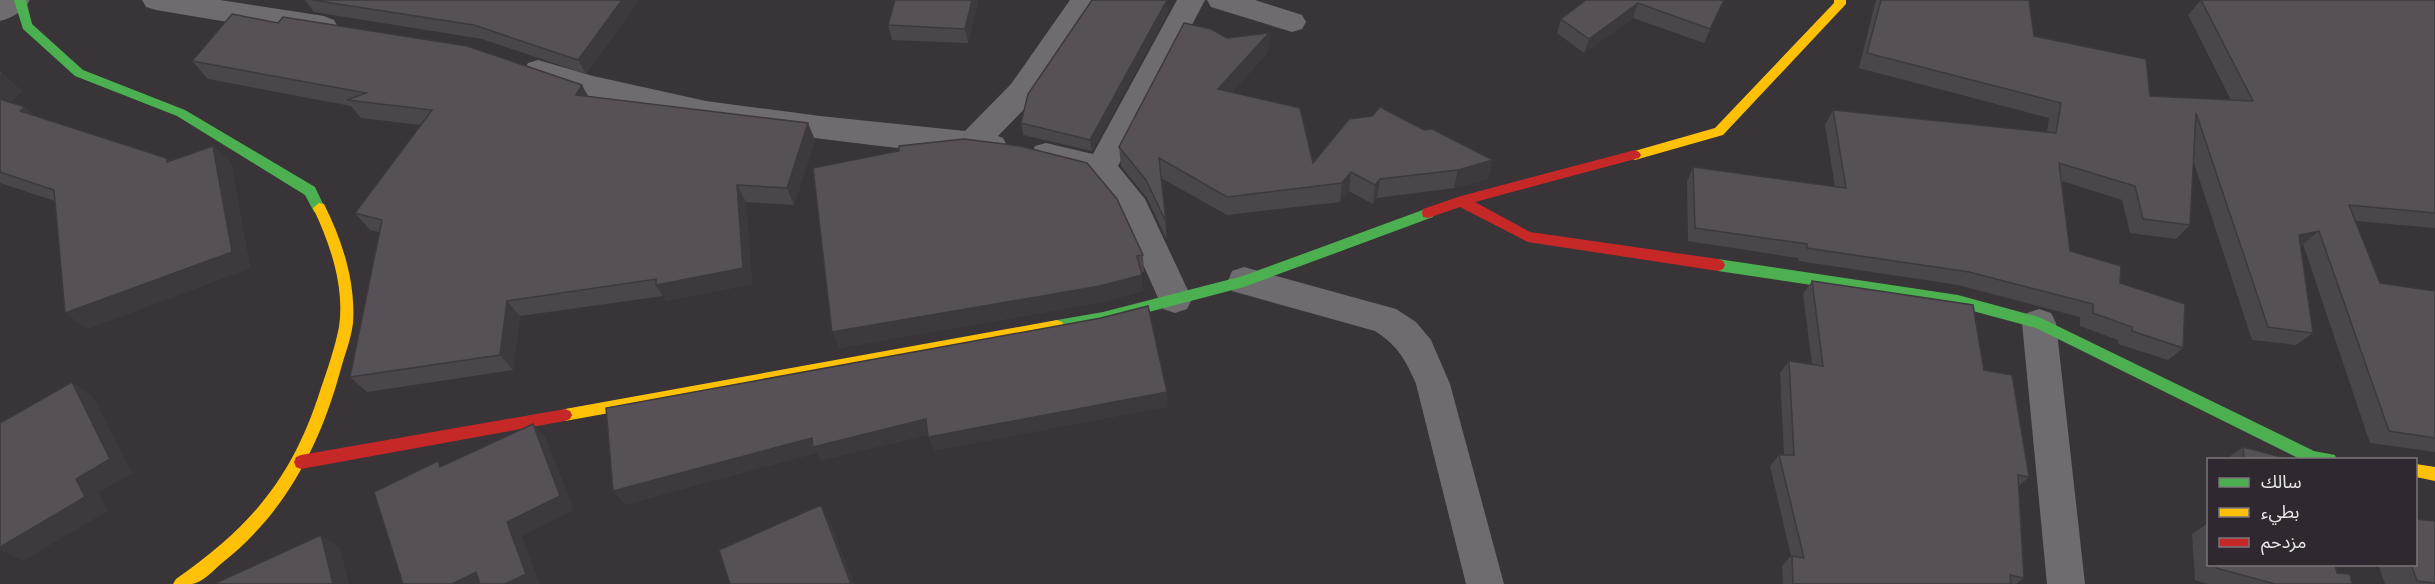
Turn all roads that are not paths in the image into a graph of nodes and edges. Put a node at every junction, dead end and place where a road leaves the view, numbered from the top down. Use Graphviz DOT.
graph roads {
  1 [pos="18,0"];
  2 [pos="156,0"];
  3 [pos="1085,0"];
  4 [pos="1191,0"];
  5 [pos="1221,0"];
  6 [pos="1840,0"];
  7 [pos="0,11"];
  8 [pos="1292,22"];
  9 [pos="354,32"];
  10 [pos="513,63"];
  11 [pos="972,144"];
  12 [pos="1101,168"];
  13 [pos="1461,201"];
  14 [pos="1244,281"];
  15 [pos="1175,299"];
  16 [pos="2039,323"];
  17 [pos="2316,458"];
  18 [pos="301,462"];
  19 [pos="2417,471"];
  20 [pos="2435,474"];
  21 [pos="181,584"];
  22 [pos="1485,584"];
  23 [pos="2066,584"];
  1 -- 7 [label="street"];
  1 -- 18 [label="street"];
  2 -- 9 [label="street"];
  3 -- 11 [label="street"];
  4 -- 12 [label="street"];
  5 -- 8 [label="street"];
  6 -- 13 [label="street"];
  10 -- 11 [label="street"];
  11 -- 12 [label="street"];
  12 -- 15 [label="street"];
  13 -- 14 [label="street"];
  13 -- 16 [label="street"];
  14 -- 15 [label="street"];
  14 -- 22 [label="street"];
  15 -- 18 [label="street"];
  16 -- 17 [label="street"];
  16 -- 23 [label="street"];
  18 -- 21 [label="street"];
  19 -- 20 [label="street"];
}
